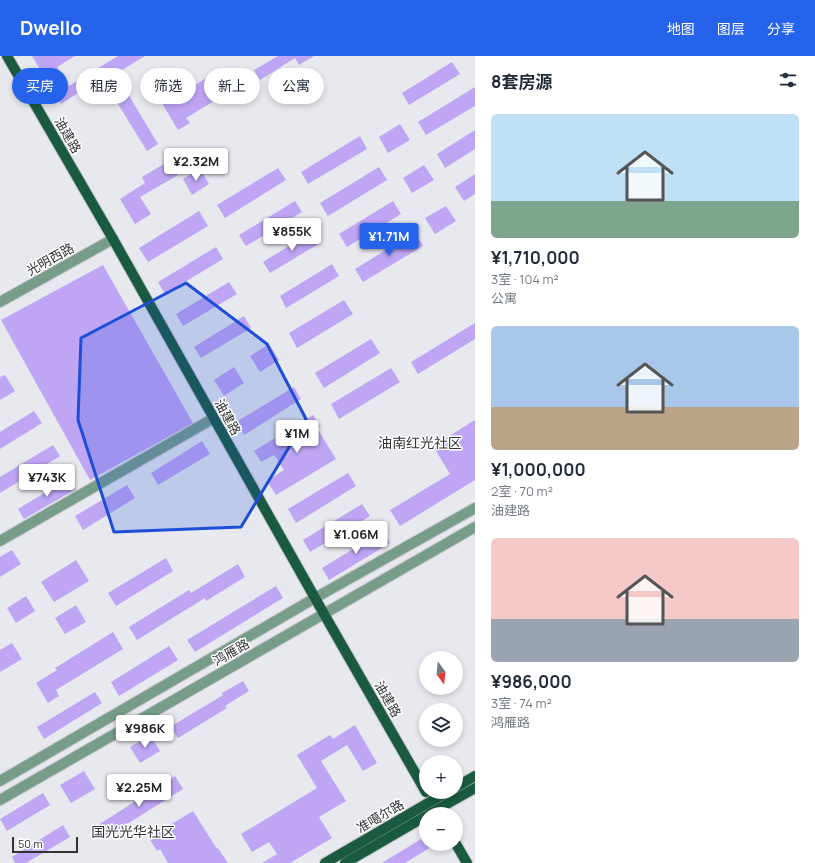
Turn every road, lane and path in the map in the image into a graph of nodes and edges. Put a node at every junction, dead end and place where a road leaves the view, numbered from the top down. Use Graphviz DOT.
graph roads {
  1 [pos="7,56"];
  2 [pos="113,239"];
  3 [pos="0,302"];
  4 [pos="214,418"];
  5 [pos="475,508"];
  6 [pos="475,527"];
  7 [pos="0,541"];
  8 [pos="315,598"];
  9 [pos="324,614"];
  10 [pos="475,776"];
  11 [pos="419,780"];
  12 [pos="0,781"];
  13 [pos="463,783"];
  14 [pos="475,788"];
  15 [pos="443,799"];
  16 [pos="0,800"];
  17 [pos="436,807"];
  18 [pos="440,807"];
  19 [pos="419,817"];
  20 [pos="419,820"];
  21 [pos="460,851"];
  22 [pos="325,863"];
  23 [pos="345,863"];
  24 [pos="467,863"];
  1 -- 2 [label="main road, 油建路"];
  2 -- 3 [label="street, 光明西路"];
  2 -- 4 [label="main road, 油建路"];
  4 -- 7 [label="street"];
  4 -- 8 [label="main road, 油建路"];
  5 -- 8 [label="street, 鸿雁路"];
  6 -- 9 [label="street, 鸿雁路"];
  8 -- 9 [label="main road, 油建路"];
  8 -- 12 [label="street, 鸿雁路"];
  9 -- 11 [label="main road, 油建路"];
  9 -- 16 [label="street, 鸿雁路"];
  10 -- 13 [label="main road"];
  14 -- 18 [label="main road, 准噶尔路"];
  15 -- 17 [label="main road, 准噶尔路"];
  19 -- 22 [label="main road, 准噶尔路"];
  20 -- 23 [label="main road, 准噶尔路"];
  21 -- 24 [label="main road"];
}
